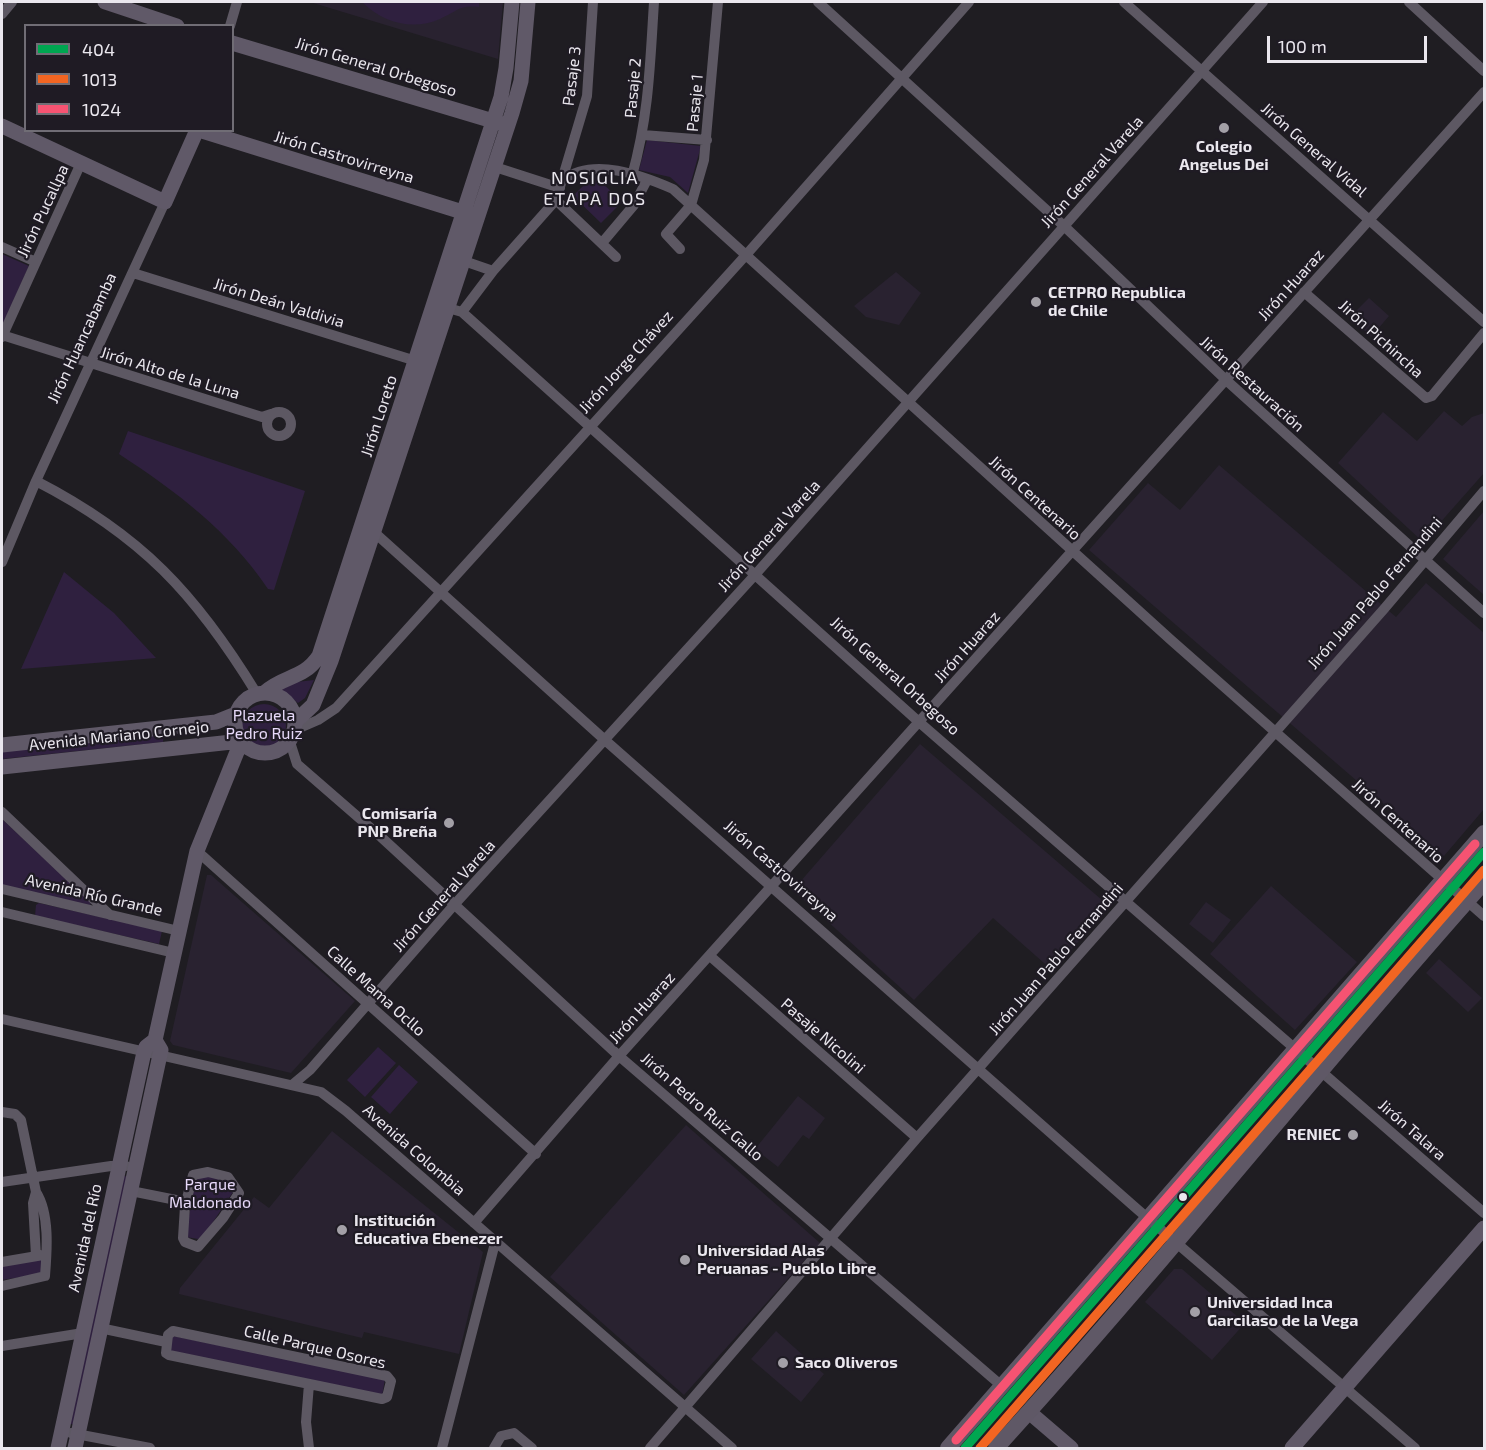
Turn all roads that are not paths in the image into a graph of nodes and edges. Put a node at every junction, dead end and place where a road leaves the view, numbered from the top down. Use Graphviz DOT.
graph roads {
  1 [pos="12,2"];
  2 [pos="105,2"];
  3 [pos="237,2"];
  4 [pos="512,2"];
  5 [pos="528,2"];
  6 [pos="593,2"];
  7 [pos="654,2"];
  8 [pos="718,2"];
  9 [pos="818,2"];
  10 [pos="969,2"];
  11 [pos="1124,2"];
  12 [pos="1263,2"];
  13 [pos="1409,2"];
  14 [pos="2,14"];
  15 [pos="171,24"];
  16 [pos="231,24"];
  17 [pos="234,44"];
  18 [pos="1202,71"];
  19 [pos="1485,71"];
  20 [pos="902,77"];
  21 [pos="1485,92"];
  22 [pos="501,123"];
  23 [pos="2,126"];
  24 [pos="197,132"];
  25 [pos="204,132"];
  26 [pos="643,135"];
  27 [pos="707,140"];
  28 [pos="568,161"];
  29 [pos="81,163"];
  30 [pos="495,167"];
  31 [pos="593,168"];
  32 [pos="632,176"];
  33 [pos="647,180"];
  34 [pos="561,184"];
  35 [pos="556,200"];
  36 [pos="165,201"];
  37 [pos="691,205"];
  38 [pos="471,215"];
  39 [pos="1370,220"];
  40 [pos="1064,226"];
  41 [pos="602,243"];
  42 [pos="2,247"];
  43 [pos="680,249"];
  44 [pos="746,255"];
  45 [pos="616,257"];
  46 [pos="464,261"];
  47 [pos="36,262"];
  48 [pos="494,271"];
  49 [pos="133,273"];
  50 [pos="1304,292"];
  51 [pos="455,310"];
  52 [pos="1485,321"];
  53 [pos="1485,333"];
  54 [pos="2,336"];
  55 [pos="416,361"];
  56 [pos="89,364"];
  57 [pos="1226,380"];
  58 [pos="907,403"];
  59 [pos="266,419"];
  60 [pos="589,425"];
  61 [pos="36,481"];
  62 [pos="1485,490"];
  63 [pos="368,530"];
  64 [pos="7,534"];
  65 [pos="1073,551"];
  66 [pos="1424,560"];
  67 [pos="2,562"];
  68 [pos="754,576"];
  69 [pos="442,592"];
  70 [pos="1485,613"];
  71 [pos="261,694"];
  72 [pos="236,714"];
  73 [pos="919,723"];
  74 [pos="169,727"];
  75 [pos="1275,730"];
  76 [pos="294,731"];
  77 [pos="606,741"];
  78 [pos="241,742"];
  79 [pos="2,745"];
  80 [pos="171,749"];
  81 [pos="262,754"];
  82 [pos="2,767"];
  83 [pos="224,787"];
  84 [pos="2,812"];
  85 [pos="1485,833"];
  86 [pos="197,851"];
  87 [pos="1442,881"];
  88 [pos="1485,882"];
  89 [pos="773,888"];
  90 [pos="2,889"];
  91 [pos="32,896"];
  92 [pos="1126,902"];
  93 [pos="1467,902"];
  94 [pos="454,905"];
  95 [pos="2,912"];
  96 [pos="110,915"];
  97 [pos="1485,916"];
  98 [pos="27,918"];
  99 [pos="179,931"];
  100 [pos="174,953"];
  101 [pos="710,956"];
  102 [pos="368,1005"];
  103 [pos="2,1019"];
  104 [pos="1295,1048"];
  105 [pos="152,1054"];
  106 [pos="620,1056"];
  107 [pos="979,1069"];
  108 [pos="1321,1070"];
  109 [pos="292,1085"];
  110 [pos="2,1112"];
  111 [pos="917,1138"];
  112 [pos="536,1154"];
  113 [pos="120,1165"];
  114 [pos="135,1168"];
  115 [pos="34,1177"];
  116 [pos="2,1182"];
  117 [pos="131,1191"];
  118 [pos="186,1202"];
  119 [pos="1485,1213"];
  120 [pos="1149,1220"];
  121 [pos="474,1223"];
  122 [pos="1485,1228"];
  123 [pos="831,1239"];
  124 [pos="495,1243"];
  125 [pos="1176,1243"];
  126 [pos="41,1256"];
  127 [pos="2,1262"];
  128 [pos="2,1286"];
  129 [pos="100,1328"];
  130 [pos="82,1333"];
  131 [pos="166,1342"];
  132 [pos="2,1346"];
  133 [pos="309,1384"];
  134 [pos="1346,1386"];
  135 [pos="1003,1387"];
  136 [pos="686,1408"];
  137 [pos="1029,1412"];
  138 [pos="62,1431"];
  139 [pos="76,1441"];
  140 [pos="58,1449"];
  141 [pos="150,1449"];
  142 [pos="309,1449"];
  143 [pos="442,1449"];
  144 [pos="494,1449"];
  145 [pos="532,1449"];
  146 [pos="650,1449"];
  147 [pos="732,1449"];
  148 [pos="948,1449"];
  149 [pos="996,1449"];
  150 [pos="1071,1449"];
  151 [pos="1292,1449"];
  152 [pos="1415,1449"];
  1 -- 14 [label="street"];
  2 -- 15 [label="main road"];
  3 -- 16 [label="street"];
  4 -- 22 [label="main road"];
  5 -- 22 [label="main road"];
  6 -- 28 [label="street, Pasaje 3"];
  7 -- 26 [label="street, Pasaje 2"];
  8 -- 27 [label="street, Pasaje 1"];
  9 -- 20 [label="street, Jirón Restauración"];
  10 -- 20 [label="street, Jirón Jorge Chávez"];
  11 -- 18 [label="street, Jirón General Vidal"];
  12 -- 18 [label="street, Jirón General Varela"];
  13 -- 19 [label="street"];
  17 -- 22 [label="main road, Jirón General Orbegoso"];
  18 -- 39 [label="street, Jirón General Vidal"];
  18 -- 40 [label="street, Jirón General Varela"];
  20 -- 40 [label="street, Jirón Restauración"];
  20 -- 44 [label="street, Jirón Jorge Chávez"];
  21 -- 39 [label="street, Jirón Huaraz"];
  22 -- 30 [label="main road, Jirón Loreto"];
  22 -- 38 [label="main road, Jirón Loreto"];
  23 -- 29 [label="main road"];
  24 -- 36 [label="main road, Jirón Huancabamba"];
  25 -- 38 [label="main road, Jirón Castrovirreyna"];
  26 -- 27 [label="street"];
  26 -- 32 [label="street, Pasaje 2"];
  27 -- 37 [label="street, Pasaje 1"];
  28 -- 31 [label="street, Jirón Centenario"];
  28 -- 34 [label="street, Pasaje 3"];
  29 -- 36 [label="main road"];
  29 -- 47 [label="street, Jirón Pucallpa"];
  30 -- 34 [label="street"];
  30 -- 38 [label="main road, Jirón Loreto"];
  31 -- 32 [label="street, Jirón Centenario"];
  31 -- 34 [label="street"];
  32 -- 33 [label="street, Jirón Centenario"];
  33 -- 37 [label="street, Jirón Centenario"];
  33 -- 41 [label="street"];
  34 -- 35 [label="street, Jirón Loreto"];
  35 -- 41 [label="street"];
  35 -- 48 [label="street, Jirón Loreto"];
  36 -- 49 [label="street, Jirón Huancabamba"];
  37 -- 43 [label="street"];
  37 -- 44 [label="street, Jirón Centenario"];
  38 -- 46 [label="main road, Jirón Loreto"];
  38 -- 55 [label="main road, Jirón Loreto"];
  39 -- 50 [label="street, Jirón Huaraz"];
  39 -- 52 [label="street, Jirón General Vidal"];
  40 -- 57 [label="street, Jirón Restauración"];
  40 -- 58 [label="street, Jirón General Varela"];
  41 -- 45 [label="street"];
  42 -- 47 [label="street"];
  44 -- 58 [label="street, Jirón Centenario"];
  44 -- 60 [label="street, Jirón Jorge Chávez"];
  46 -- 48 [label="street"];
  46 -- 51 [label="main road, Jirón Loreto"];
  47 -- 54 [label="street, Jirón Pucallpa"];
  48 -- 51 [label="street, Jirón Loreto"];
  49 -- 55 [label="street, Jirón Deán Valdivia"];
  49 -- 56 [label="street, Jirón Huancabamba"];
  50 -- 53 [label="street, Jirón Pichincha"];
  50 -- 57 [label="street, Jirón Huaraz"];
  51 -- 60 [label="street, Jirón General Orbegoso"];
  51 -- 63 [label="main road, Jirón Loreto"];
  54 -- 56 [label="street, Jirón Alto de la Luna"];
  55 -- 63 [label="main road, Jirón Loreto"];
  56 -- 59 [label="street, Jirón Alto de la Luna"];
  56 -- 61 [label="street, Jirón Huancabamba"];
  57 -- 65 [label="street, Jirón Huaraz"];
  57 -- 66 [label="street, Jirón Restauración"];
  58 -- 65 [label="street, Jirón Centenario"];
  58 -- 68 [label="street, Jirón General Varela"];
  60 -- 68 [label="street, Jirón General Orbegoso"];
  60 -- 69 [label="street, Jirón Jorge Chávez"];
  61 -- 64 [label="street, Jirón Huancabamba"];
  61 -- 71 [label="street"];
  62 -- 66 [label="street, Jirón Juan Pablo Fernandini"];
  63 -- 69 [label="street, Jirón Castrovirreyna"];
  63 -- 71 [label="main road, Jirón Loreto"];
  63 -- 76 [label="main road, Jirón Loreto"];
  64 -- 67 [label="street, Jirón Huancabamba"];
  65 -- 73 [label="street, Jirón Huaraz"];
  65 -- 75 [label="street, Jirón Centenario"];
  66 -- 70 [label="street, Jirón Restauración"];
  66 -- 75 [label="street, Jirón Juan Pablo Fernandini"];
  68 -- 73 [label="street, Jirón General Orbegoso"];
  68 -- 77 [label="street, Jirón General Varela"];
  69 -- 76 [label="street, Jirón Jorge Chávez"];
  69 -- 77 [label="street, Jirón Castrovirreyna"];
  71 -- 72 [label="main road"];
  71 -- 76 [label="main road"];
  72 -- 74 [label="main road, Avenida Mariano Cornejo"];
  72 -- 78 [label="main road"];
  73 -- 89 [label="street, Jirón Huaraz"];
  73 -- 92 [label="street, Jirón General Orbegoso"];
  74 -- 79 [label="main road, Avenida Mariano Cornejo"];
  74 -- 80 [label="main road"];
  75 -- 87 [label="street, Jirón Centenario"];
  75 -- 92 [label="street, Jirón Juan Pablo Fernandini"];
  76 -- 81 [label="main road"];
  76 -- 94 [label="street, Jirón Pedro Ruiz Gallo"];
  77 -- 89 [label="street, Jirón Castrovirreyna"];
  77 -- 94 [label="street, Jirón General Varela"];
  78 -- 80 [label="main road, Avenida Mariano Cornejo"];
  78 -- 81 [label="main road"];
  78 -- 83 [label="main road, Avenida del Río"];
  80 -- 82 [label="main road, Avenida Mariano Cornejo"];
  81 -- 83 [label="main road, Avenida del Río"];
  83 -- 86 [label="main road, Avenida del Río"];
  84 -- 96 [label="street"];
  85 -- 87 [label="main road"];
  86 -- 99 [label="main road, Avenida del Río"];
  86 -- 102 [label="street, Calle Mama Ocllo"];
  87 -- 93 [label="street, Jirón Centenario"];
  87 -- 104 [label="main road"];
  88 -- 93 [label="main road"];
  89 -- 101 [label="street, Jirón Huaraz"];
  89 -- 107 [label="street, Jirón Castrovirreyna"];
  90 -- 91 [label="street, Avenida Río Grande"];
  91 -- 96 [label="street, Avenida Río Grande"];
  91 -- 98 [label="street"];
  92 -- 104 [label="street, Jirón General Orbegoso"];
  92 -- 107 [label="street, Jirón Juan Pablo Fernandini"];
  93 -- 97 [label="street, Jirón Centenario"];
  93 -- 108 [label="main road"];
  94 -- 102 [label="street, Jirón General Varela"];
  94 -- 106 [label="street, Jirón Pedro Ruiz Gallo"];
  95 -- 98 [label="street"];
  96 -- 99 [label="street, Avenida Río Grande"];
  98 -- 100 [label="street"];
  99 -- 100 [label="main road, Avenida del Río"];
  100 -- 105 [label="main road, Avenida del Río"];
  101 -- 106 [label="street, Jirón Huaraz"];
  101 -- 111 [label="street, Pasaje Nicolini"];
  102 -- 109 [label="street, Jirón General Varela"];
  102 -- 112 [label="street, Calle Mama Ocllo"];
  103 -- 105 [label="street, Avenida Colombia"];
  104 -- 108 [label="street, Jirón General Orbegoso"];
  104 -- 120 [label="main road"];
  105 -- 109 [label="street, Avenida Colombia"];
  105 -- 113 [label="main road, Avenida del Río"];
  105 -- 114 [label="main road, Avenida del Río"];
  106 -- 112 [label="street, Jirón Huaraz"];
  106 -- 123 [label="street, Jirón Pedro Ruiz Gallo"];
  107 -- 111 [label="street, Jirón Juan Pablo Fernandini"];
  107 -- 120 [label="street, Jirón Castrovirreyna"];
  108 -- 119 [label="street, Jirón Talara"];
  108 -- 125 [label="main road"];
  109 -- 121 [label="street, Avenida Colombia"];
  110 -- 115 [label="street"];
  111 -- 123 [label="street, Jirón Juan Pablo Fernandini"];
  112 -- 121 [label="street, Jirón Huaraz"];
  113 -- 114 [label="street"];
  113 -- 115 [label="street"];
  113 -- 130 [label="main road, Avenida del Río"];
  114 -- 117 [label="main road, Avenida del Río"];
  115 -- 116 [label="street"];
  115 -- 126 [label="street"];
  117 -- 118 [label="street"];
  117 -- 129 [label="main road, Avenida del Río"];
  118 -- 118 [label="street"];
  120 -- 125 [label="street, Jirón Castrovirreyna"];
  120 -- 135 [label="main road"];
  121 -- 124 [label="street, Avenida Colombia"];
  122 -- 134 [label="main road"];
  123 -- 135 [label="street, Jirón Pedro Ruiz Gallo"];
  123 -- 136 [label="street, Jirón Juan Pablo Fernandini"];
  124 -- 136 [label="street, Avenida Colombia"];
  124 -- 143 [label="street"];
  125 -- 134 [label="street, Jirón Castrovirreyna"];
  125 -- 137 [label="main road"];
  126 -- 127 [label="street"];
  126 -- 128 [label="street"];
  129 -- 131 [label="street, Calle Parque Osores"];
  129 -- 139 [label="main road, Avenida del Río"];
  130 -- 132 [label="street"];
  130 -- 138 [label="main road, Avenida del Río"];
  131 -- 133 [label="street, Calle Parque Osores"];
  131 -- 133 [label="street, Calle Parque Osores"];
  133 -- 142 [label="street"];
  134 -- 151 [label="main road"];
  134 -- 152 [label="street, Jirón Castrovirreyna"];
  135 -- 148 [label="main road"];
  136 -- 146 [label="street, Jirón Juan Pablo Fernandini"];
  136 -- 147 [label="street, Avenida Colombia"];
  137 -- 149 [label="main road"];
  137 -- 150 [label="main road"];
  138 -- 139 [label="street"];
  138 -- 140 [label="main road, Avenida del Río"];
  139 -- 141 [label="street"];
  144 -- 145 [label="street"];
}
